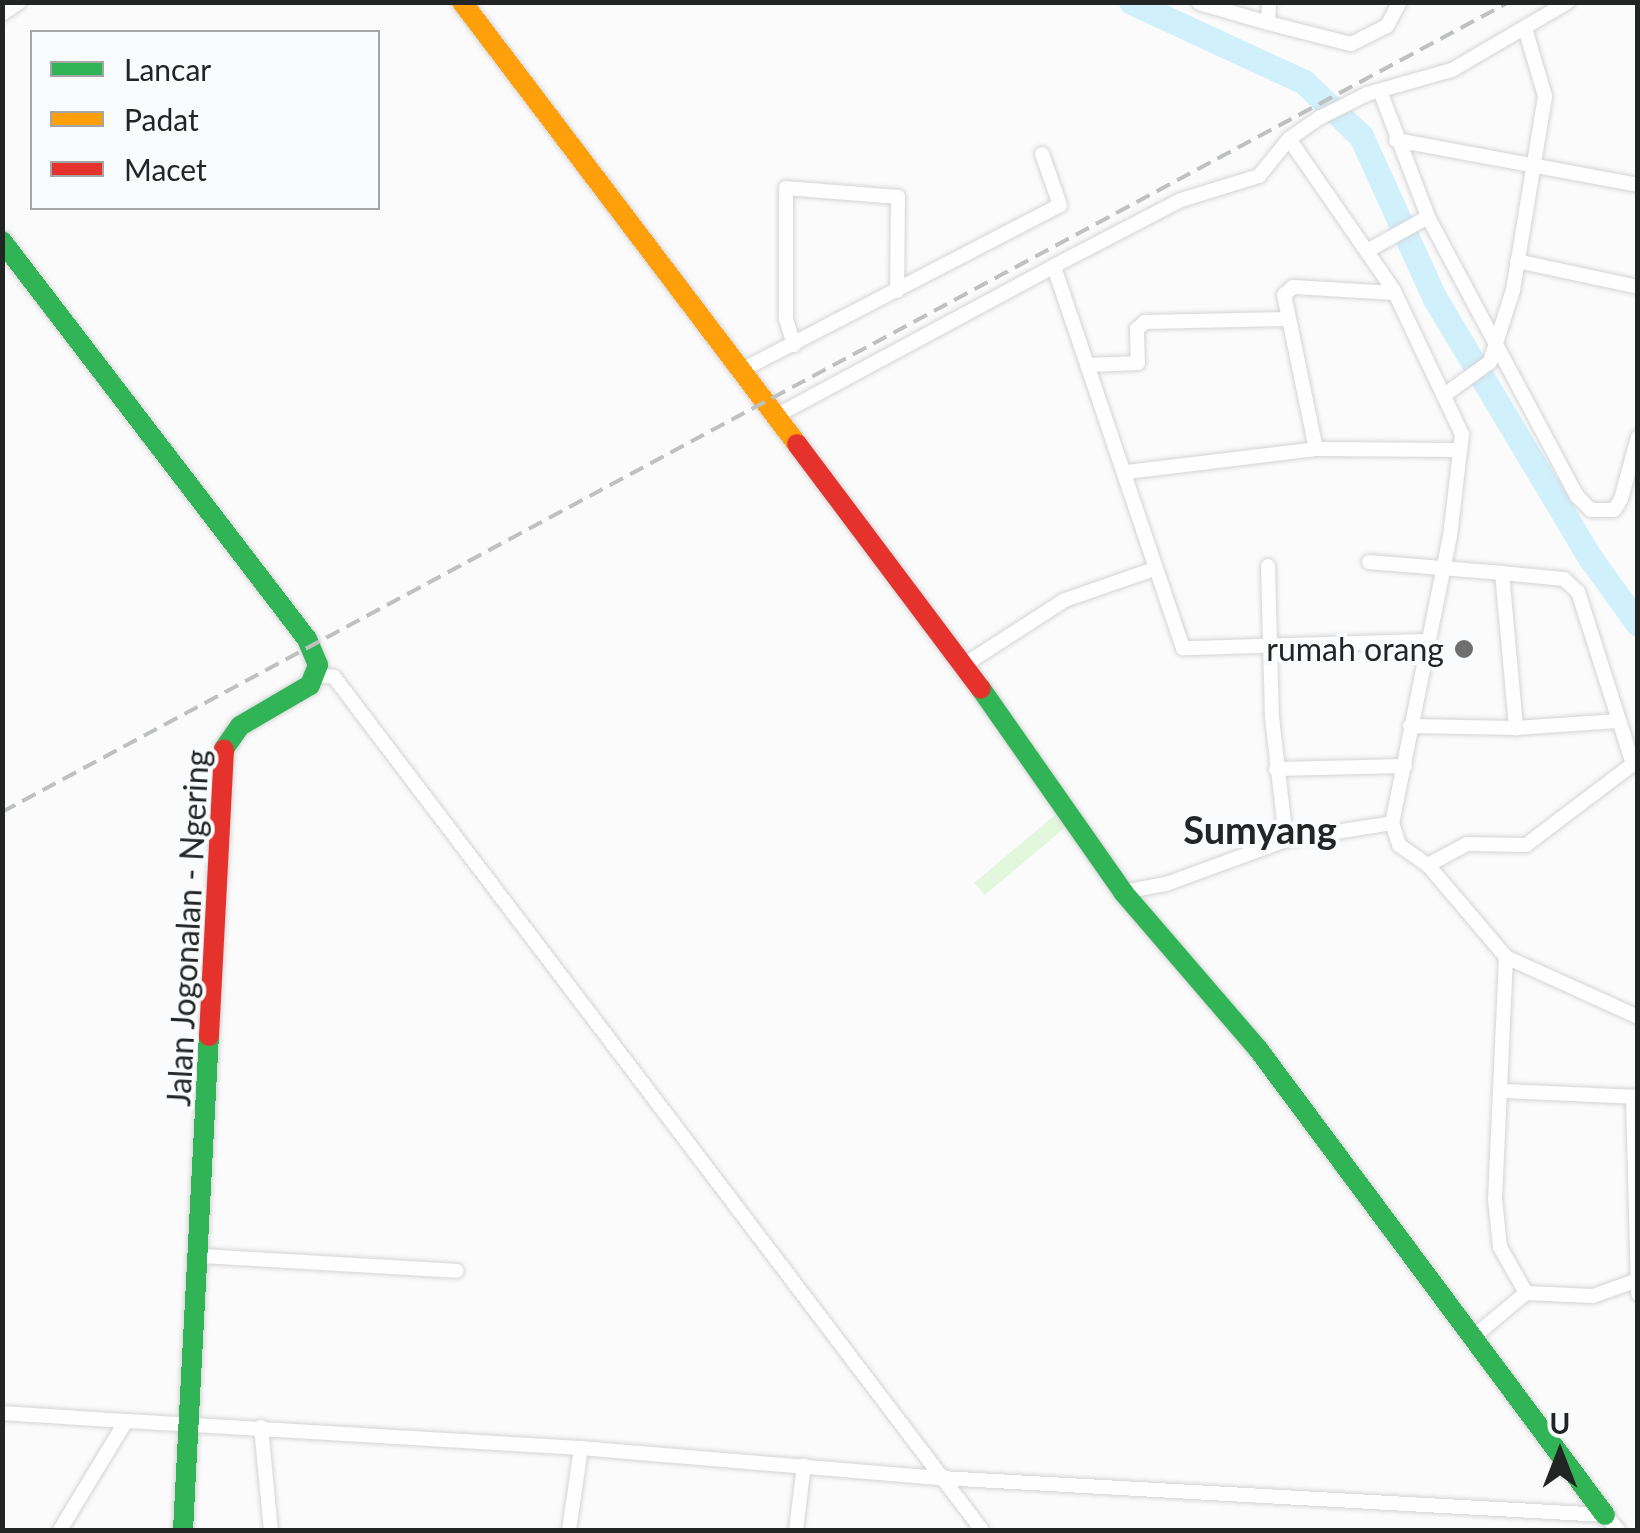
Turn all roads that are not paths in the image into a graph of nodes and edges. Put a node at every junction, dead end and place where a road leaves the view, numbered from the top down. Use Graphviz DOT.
graph roads {
  1 [pos="19,2"];
  2 [pos="462,2"];
  3 [pos="1269,2"];
  4 [pos="1400,2"];
  5 [pos="1568,2"];
  6 [pos="1199,3"];
  7 [pos="2,14"];
  8 [pos="1268,23"];
  9 [pos="1526,32"];
  10 [pos="1374,92"];
  11 [pos="1289,139"];
  12 [pos="1396,140"];
  13 [pos="1042,154"];
  14 [pos="1530,165"];
  15 [pos="1638,185"];
  16 [pos="1426,219"];
  17 [pos="2,241"];
  18 [pos="1369,250"];
  19 [pos="1516,261"];
  20 [pos="1054,266"];
  21 [pos="1638,287"];
  22 [pos="898,291"];
  23 [pos="1395,294"];
  24 [pos="1286,319"];
  25 [pos="1500,344"];
  26 [pos="794,346"];
  27 [pos="1088,364"];
  28 [pos="740,371"];
  29 [pos="1446,393"];
  30 [pos="774,417"];
  31 [pos="1638,437"];
  32 [pos="1316,449"];
  33 [pos="1459,450"];
  34 [pos="1127,472"];
  35 [pos="1369,562"];
  36 [pos="1442,565"];
  37 [pos="1268,566"];
  38 [pos="1154,570"];
  39 [pos="1502,573"];
  40 [pos="1425,641"];
  41 [pos="1268,644"];
  42 [pos="964,665"];
  43 [pos="318,675"];
  44 [pos="1618,722"];
  45 [pos="1410,726"];
  46 [pos="1516,728"];
  47 [pos="1635,763"];
  48 [pos="1405,766"];
  49 [pos="1276,768"];
  50 [pos="1638,781"];
  51 [pos="1392,823"];
  52 [pos="1286,840"];
  53 [pos="1428,865"];
  54 [pos="1137,904"];
  55 [pos="1506,956"];
  56 [pos="1638,1016"];
  57 [pos="1504,1091"];
  58 [pos="1635,1097"];
  59 [pos="200,1256"];
  60 [pos="457,1271"];
  61 [pos="1637,1285"];
  62 [pos="1526,1292"];
  63 [pos="1472,1338"];
  64 [pos="2,1413"];
  65 [pos="126,1420"];
  66 [pos="190,1422"];
  67 [pos="261,1427"];
  68 [pos="581,1448"];
  69 [pos="804,1465"];
  70 [pos="941,1478"];
  71 [pos="1611,1523"];
  72 [pos="60,1530"];
  73 [pos="183,1530"];
  74 [pos="271,1530"];
  75 [pos="569,1530"];
  76 [pos="796,1530"];
  77 [pos="982,1530"];
  1 -- 7 [label="street"];
  2 -- 28 [label="street"];
  3 -- 8 [label="street"];
  4 -- 8 [label="street"];
  5 -- 9 [label="street"];
  6 -- 8 [label="street"];
  9 -- 10 [label="street"];
  9 -- 14 [label="street"];
  10 -- 11 [label="street"];
  10 -- 12 [label="street"];
  11 -- 18 [label="street"];
  11 -- 20 [label="street"];
  12 -- 14 [label="street"];
  12 -- 16 [label="street"];
  13 -- 22 [label="street"];
  14 -- 15 [label="street"];
  14 -- 19 [label="street"];
  16 -- 18 [label="street"];
  16 -- 25 [label="street"];
  17 -- 43 [label="street"];
  18 -- 23 [label="street"];
  19 -- 21 [label="street"];
  19 -- 25 [label="street"];
  20 -- 27 [label="street"];
  20 -- 30 [label="street"];
  22 -- 26 [label="street"];
  22 -- 26 [label="street"];
  23 -- 24 [label="street"];
  23 -- 29 [label="street"];
  24 -- 27 [label="street"];
  24 -- 32 [label="street"];
  25 -- 29 [label="street"];
  25 -- 31 [label="street"];
  26 -- 28 [label="street"];
  27 -- 34 [label="street"];
  28 -- 30 [label="street"];
  29 -- 33 [label="street"];
  30 -- 42 [label="street"];
  32 -- 33 [label="street"];
  32 -- 34 [label="street"];
  33 -- 36 [label="street"];
  34 -- 38 [label="street"];
  35 -- 36 [label="street"];
  36 -- 39 [label="street"];
  36 -- 40 [label="street"];
  37 -- 41 [label="street"];
  38 -- 41 [label="street"];
  38 -- 42 [label="street"];
  39 -- 44 [label="street"];
  39 -- 46 [label="street"];
  40 -- 41 [label="street"];
  40 -- 45 [label="street"];
  41 -- 49 [label="street"];
  42 -- 54 [label="street"];
  43 -- 59 [label="street, Jalan Jogonalan - Ngering"];
  43 -- 70 [label="street"];
  44 -- 46 [label="street"];
  44 -- 47 [label="street"];
  45 -- 46 [label="street"];
  45 -- 48 [label="street"];
  47 -- 50 [label="street"];
  47 -- 53 [label="street"];
  48 -- 49 [label="street"];
  48 -- 51 [label="street"];
  49 -- 52 [label="street"];
  51 -- 52 [label="street"];
  51 -- 53 [label="street"];
  52 -- 54 [label="street"];
  53 -- 55 [label="street"];
  54 -- 63 [label="street"];
  55 -- 56 [label="street"];
  55 -- 57 [label="street"];
  57 -- 58 [label="street"];
  57 -- 62 [label="street"];
  58 -- 61 [label="street"];
  59 -- 60 [label="street"];
  59 -- 66 [label="street, Jalan Jogonalan - Ngering"];
  61 -- 62 [label="street"];
  62 -- 63 [label="street"];
  63 -- 71 [label="street"];
  64 -- 65 [label="street"];
  65 -- 66 [label="street"];
  65 -- 72 [label="street"];
  66 -- 67 [label="street"];
  66 -- 73 [label="street, Jalan Jogonalan - Ngering"];
  67 -- 68 [label="street"];
  67 -- 74 [label="street"];
  68 -- 69 [label="street"];
  68 -- 75 [label="street"];
  69 -- 70 [label="street"];
  69 -- 76 [label="street"];
  70 -- 71 [label="street"];
  70 -- 77 [label="street"];
}
